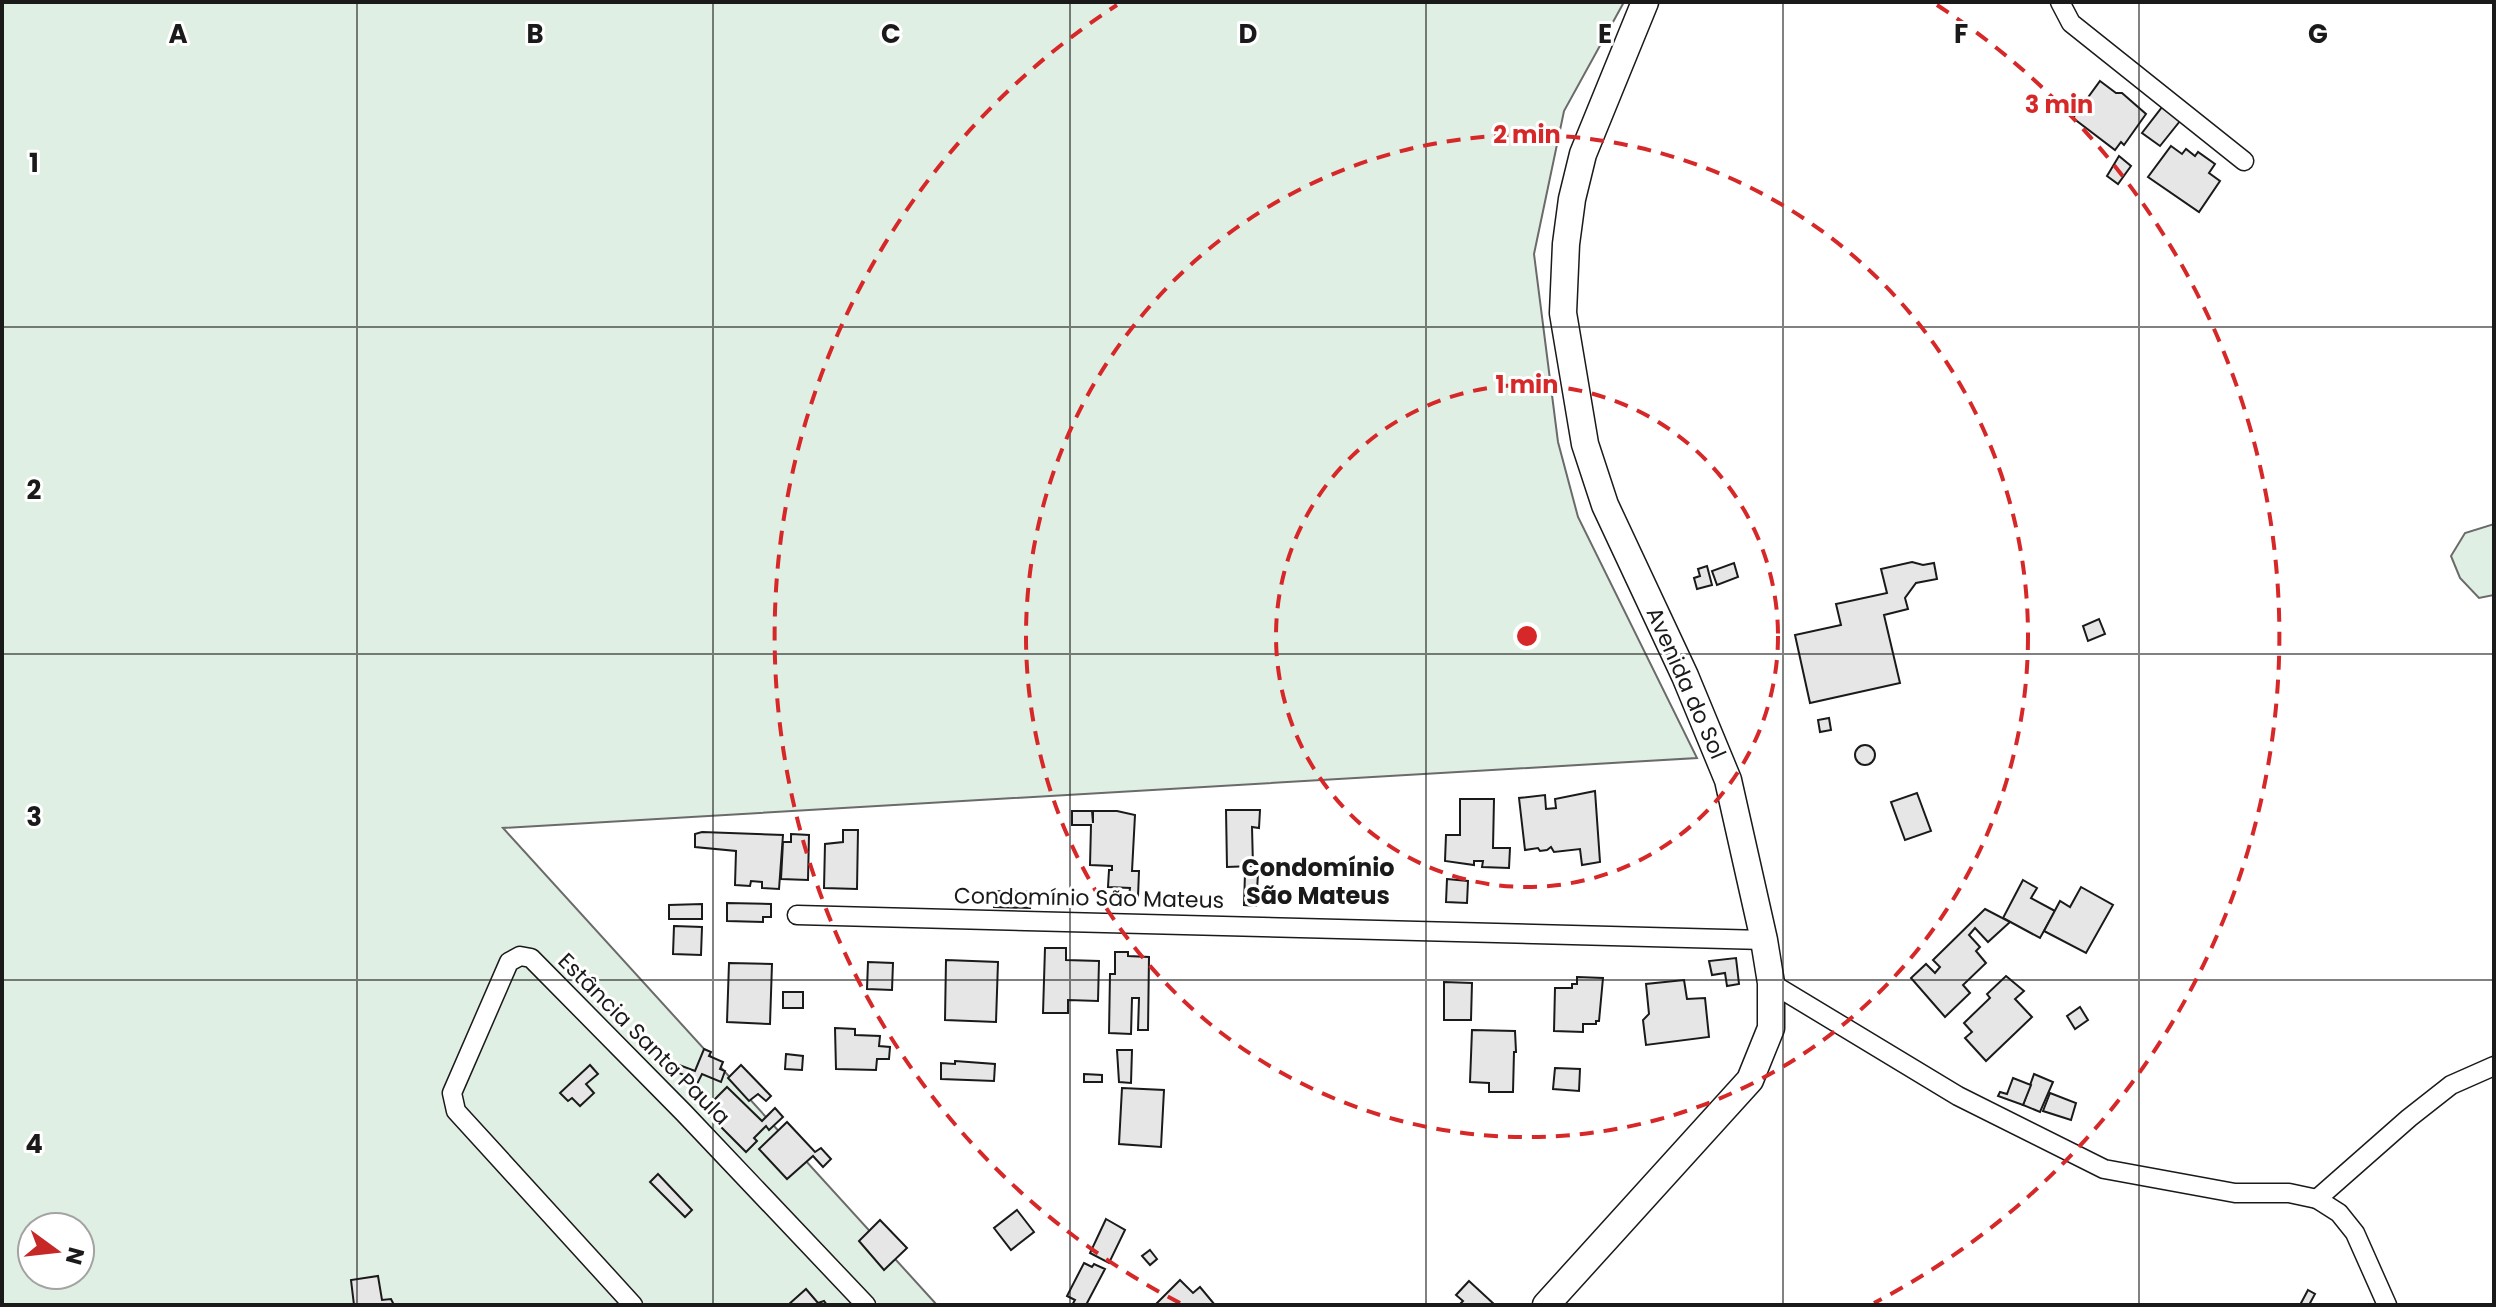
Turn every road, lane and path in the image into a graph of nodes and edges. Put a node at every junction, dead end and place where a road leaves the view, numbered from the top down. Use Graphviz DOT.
graph roads {
  1 [pos="1645,2"];
  2 [pos="2060,2"];
  3 [pos="2244,161"];
  4 [pos="797,915"];
  5 [pos="1764,940"];
  6 [pos="1771,983"];
  7 [pos="2494,1066"];
  8 [pos="2317,1199"];
  9 [pos="633,1305"];
  10 [pos="866,1305"];
  11 [pos="1546,1305"];
  12 [pos="2387,1305"];
  1 -- 5 [label="street, Avenida do Sol"];
  2 -- 3 [label="street"];
  4 -- 5 [label="street, Condomínio São Mateus"];
  5 -- 6 [label="street, Avenida do Sol"];
  6 -- 8 [label="street"];
  6 -- 11 [label="street, Avenida do Sol"];
  7 -- 8 [label="street"];
  8 -- 12 [label="street"];
  9 -- 10 [label="street, Estância Santa Paula"];
}
